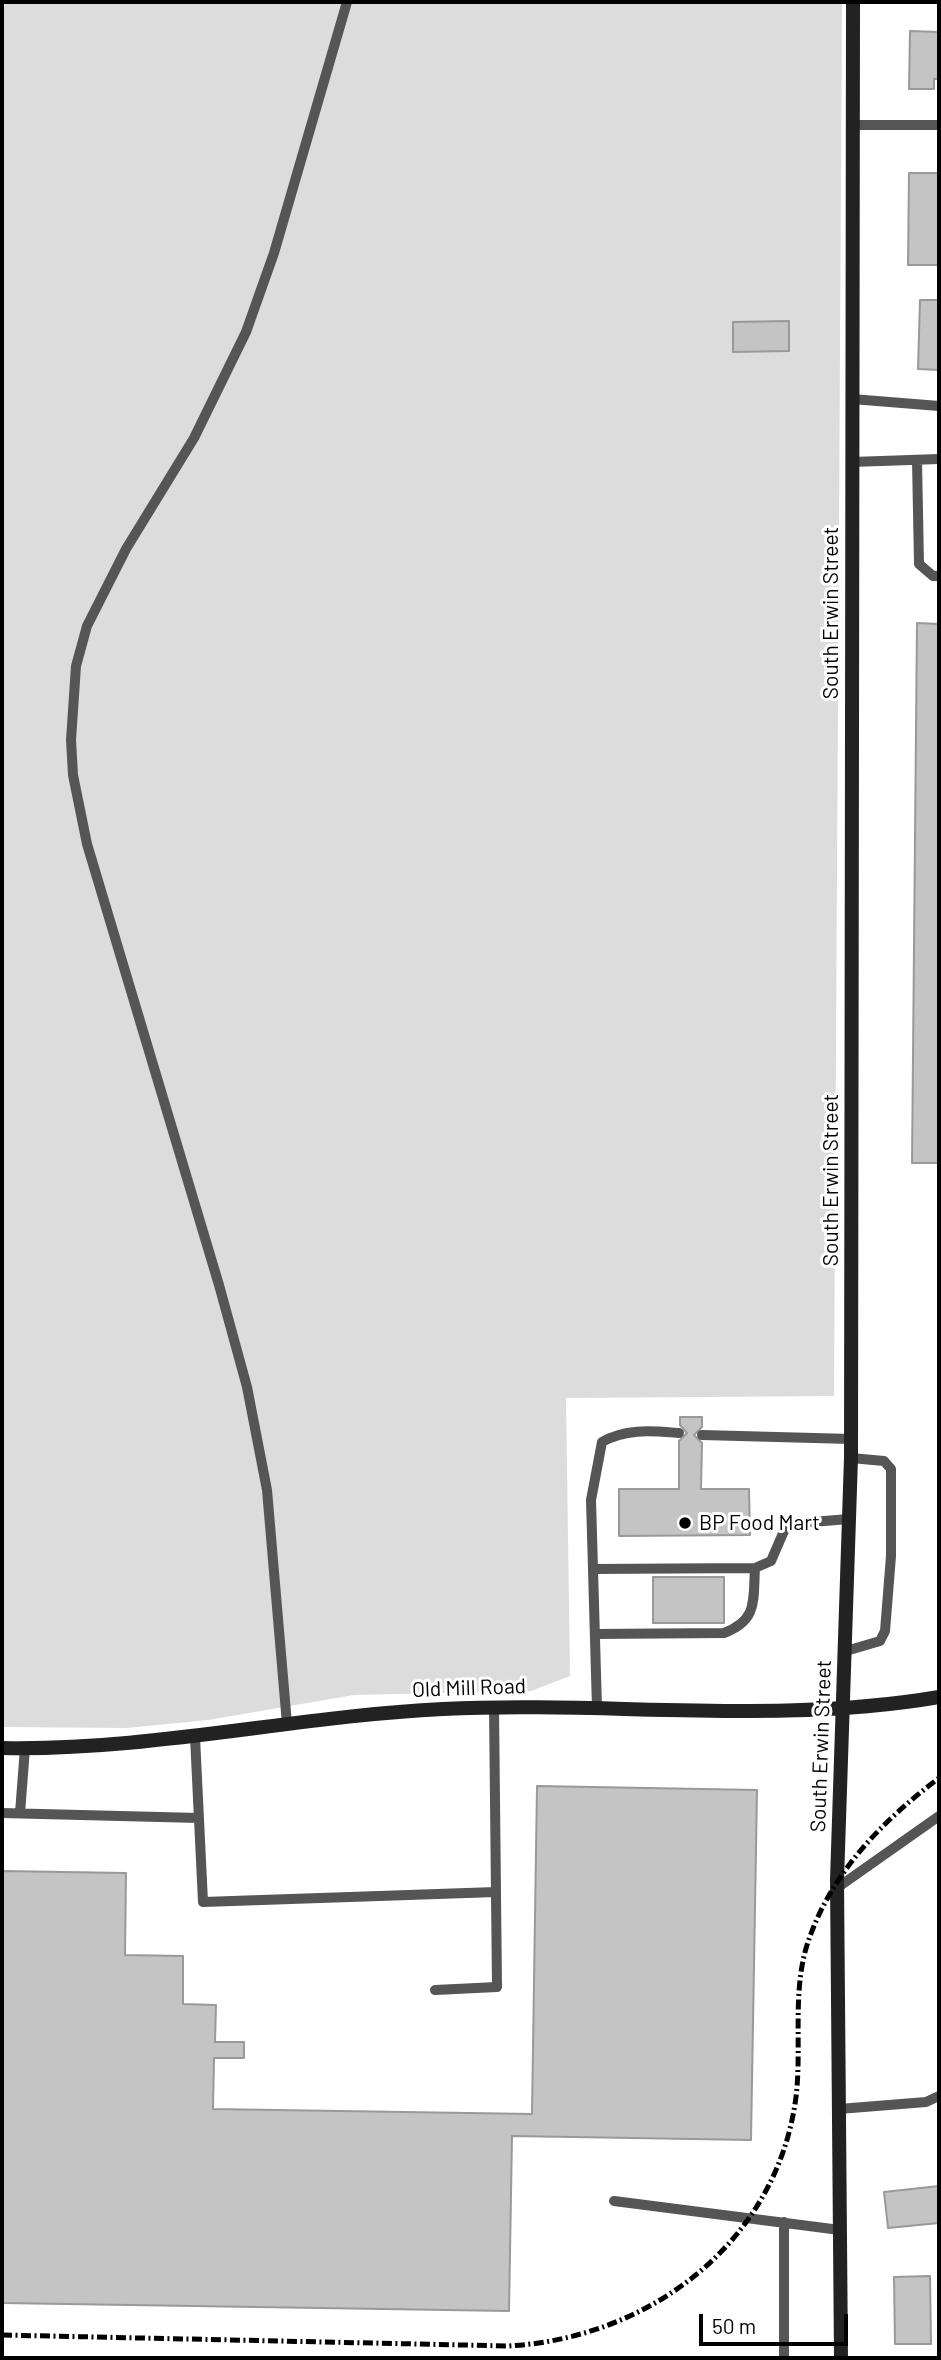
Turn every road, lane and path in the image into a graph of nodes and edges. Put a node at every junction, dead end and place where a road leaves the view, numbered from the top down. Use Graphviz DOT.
graph roads {
  1 [pos="347,2"];
  2 [pos="853,2"];
  3 [pos="853,125"];
  4 [pos="939,125"];
  5 [pos="852,399"];
  6 [pos="939,406"];
  7 [pos="939,459"];
  8 [pos="917,460"];
  9 [pos="852,462"];
  10 [pos="939,576"];
  11 [pos="679,1433"];
  12 [pos="702,1435"];
  13 [pos="851,1440"];
  14 [pos="851,1458"];
  15 [pos="849,1519"];
  16 [pos="755,1568"];
  17 [pos="593,1569"];
  18 [pos="595,1634"];
  19 [pos="846,1651"];
  20 [pos="939,1697"];
  21 [pos="494,1707"];
  22 [pos="597,1707"];
  23 [pos="844,1708"];
  24 [pos="287,1724"];
  25 [pos="195,1737"];
  26 [pos="2,1748"];
  27 [pos="26,1748"];
  28 [pos="2,1813"];
  29 [pos="20,1813"];
  30 [pos="939,1816"];
  31 [pos="199,1818"];
  32 [pos="939,1829"];
  33 [pos="919,1830"];
  34 [pos="837,1888"];
  35 [pos="496,1892"];
  36 [pos="435,1990"];
  37 [pos="939,2096"];
  38 [pos="839,2109"];
  39 [pos="614,2201"];
  40 [pos="783,2222"];
  41 [pos="840,2230"];
  42 [pos="783,2358"];
  43 [pos="841,2358"];
  1 -- 24 [label="lane"];
  2 -- 3 [label="street, South Erwin Street"];
  3 -- 4 [label="lane"];
  3 -- 5 [label="street, South Erwin Street"];
  5 -- 6 [label="lane"];
  5 -- 9 [label="street, South Erwin Street"];
  7 -- 8 [label="lane"];
  8 -- 9 [label="lane"];
  8 -- 10 [label="lane"];
  9 -- 13 [label="street, South Erwin Street"];
  11 -- 17 [label="lane"];
  12 -- 13 [label="lane"];
  13 -- 14 [label="street, South Erwin Street"];
  14 -- 15 [label="street, South Erwin Street"];
  14 -- 19 [label="lane"];
  15 -- 16 [label="lane"];
  15 -- 19 [label="street, South Erwin Street"];
  16 -- 17 [label="lane"];
  16 -- 18 [label="lane"];
  17 -- 18 [label="lane"];
  18 -- 22 [label="lane"];
  19 -- 23 [label="street, South Erwin Street"];
  20 -- 23 [label="street, Old Mill Road"];
  21 -- 22 [label="street, Old Mill Road"];
  21 -- 24 [label="street, Old Mill Road"];
  21 -- 35 [label="lane"];
  22 -- 23 [label="street, Old Mill Road"];
  23 -- 34 [label="street, South Erwin Street"];
  24 -- 25 [label="street, Old Mill Road"];
  25 -- 27 [label="street, Old Mill Road"];
  25 -- 31 [label="lane"];
  26 -- 27 [label="street, Old Mill Road"];
  27 -- 29 [label="lane"];
  28 -- 29 [label="lane"];
  29 -- 31 [label="lane"];
  30 -- 33 [label="lane"];
  31 -- 35 [label="lane"];
  32 -- 33 [label="lane"];
  33 -- 34 [label="lane"];
  34 -- 38 [label="street, South Erwin Street"];
  35 -- 36 [label="lane"];
  37 -- 38 [label="lane"];
  38 -- 41 [label="street, South Erwin Street"];
  39 -- 40 [label="lane"];
  40 -- 41 [label="lane"];
  40 -- 42 [label="lane"];
  41 -- 43 [label="street, South Erwin Street"];
}
